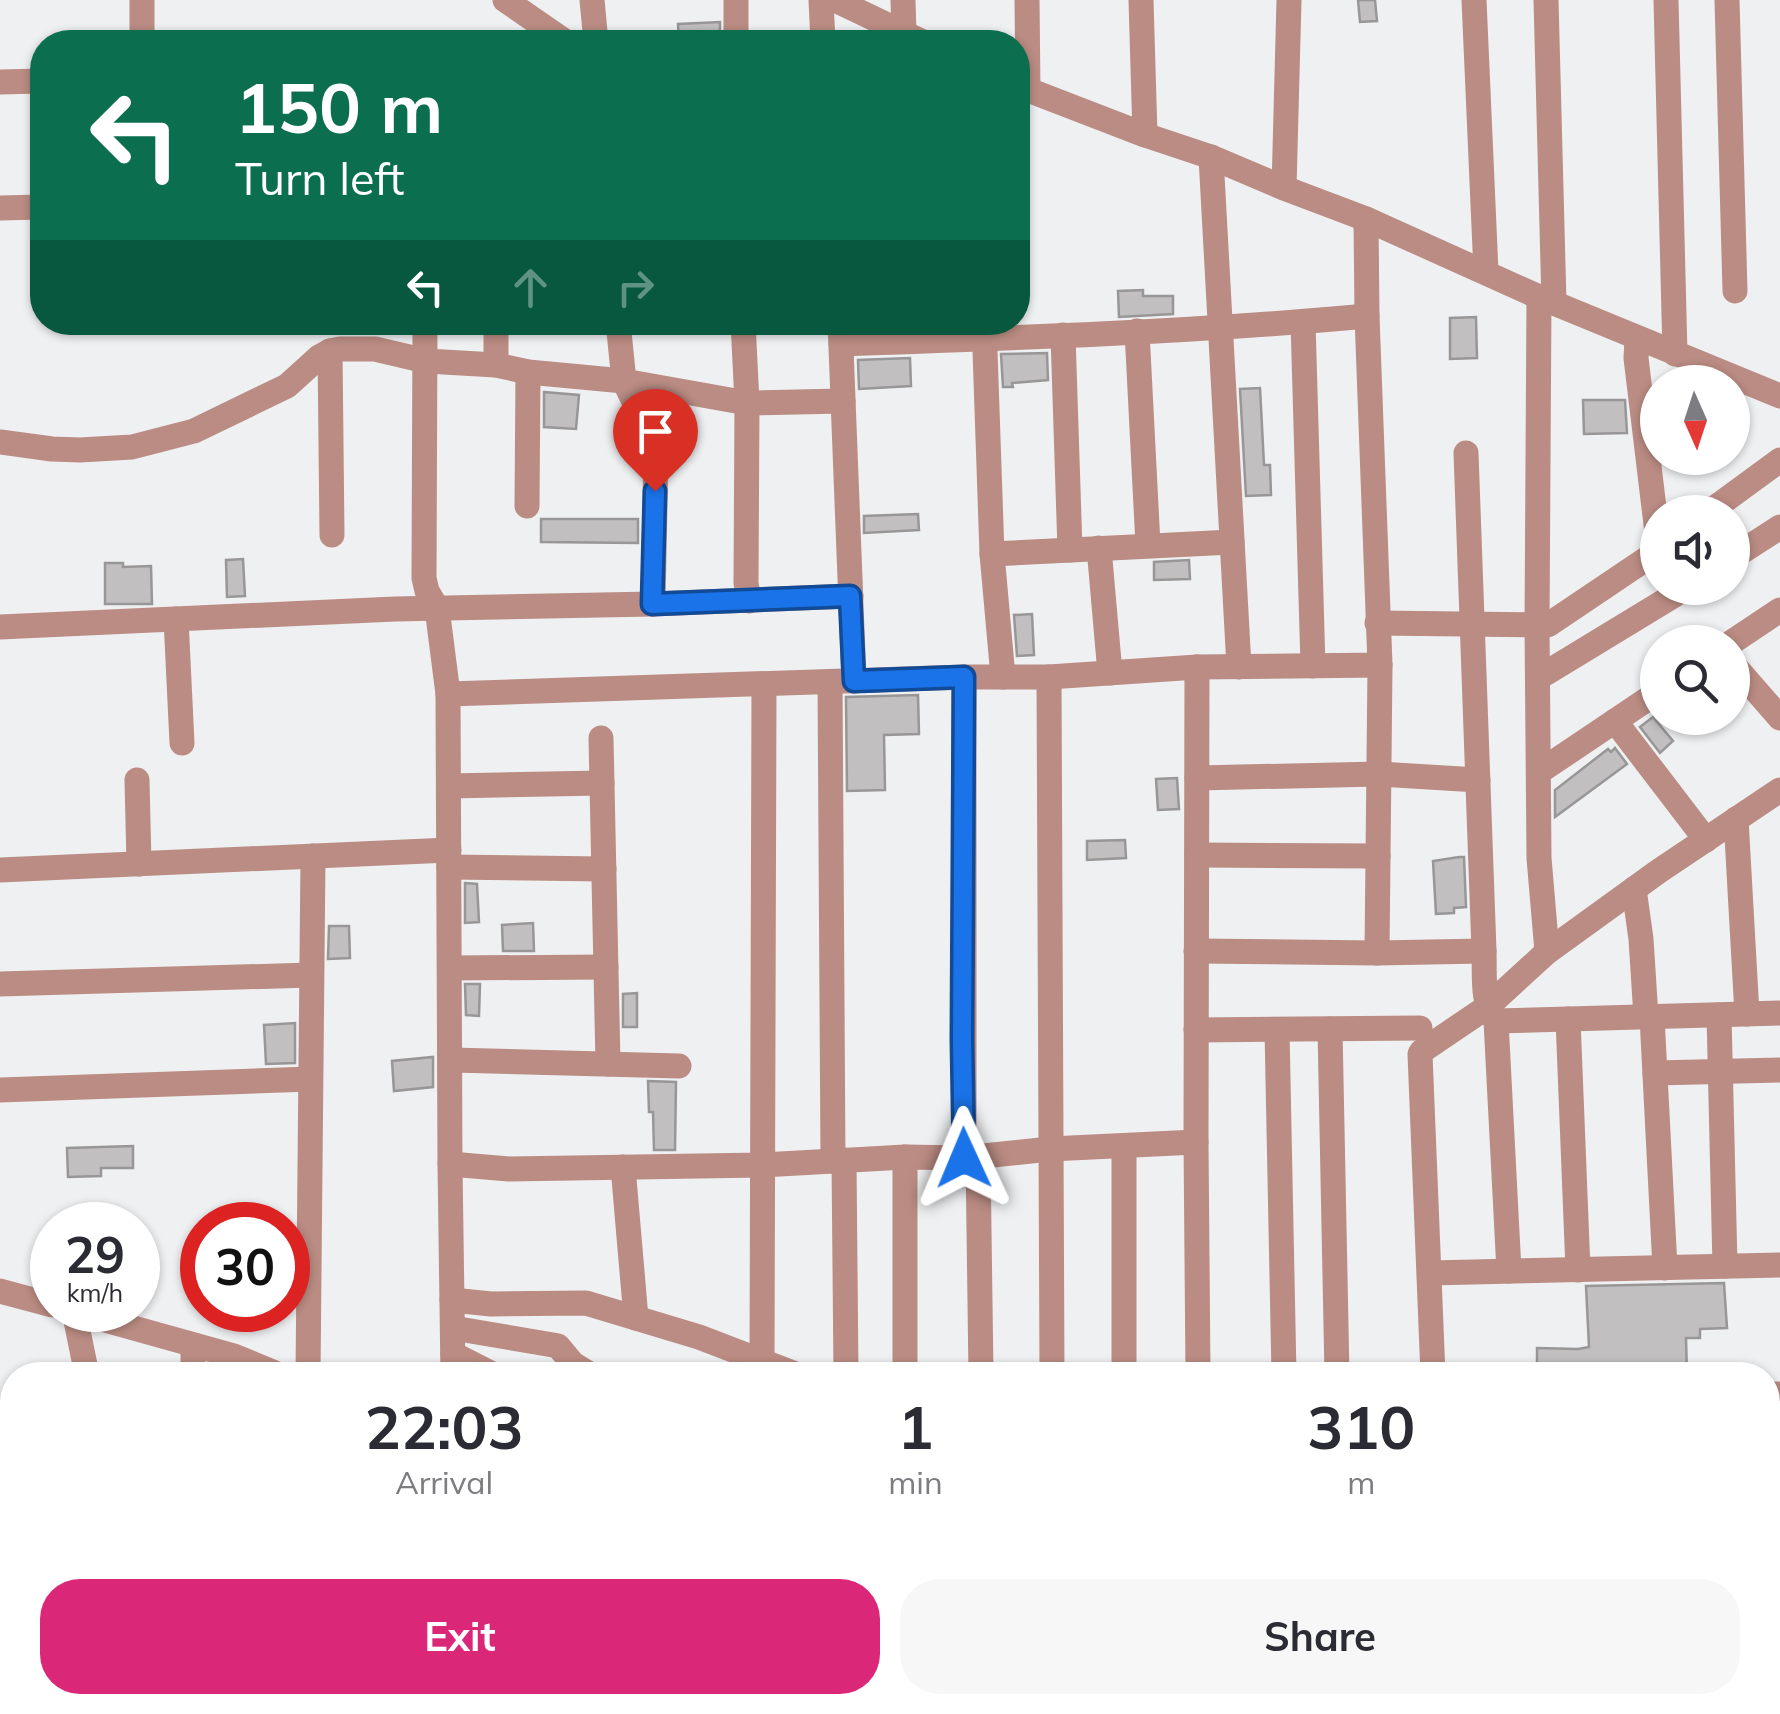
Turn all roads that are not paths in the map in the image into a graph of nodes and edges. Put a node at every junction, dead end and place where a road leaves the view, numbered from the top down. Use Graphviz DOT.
graph roads {
  1 [pos="142,0"];
  2 [pos="505,0"];
  3 [pos="592,0"];
  4 [pos="736,0"];
  5 [pos="821,0"];
  6 [pos="835,0"];
  7 [pos="903,0"];
  8 [pos="1027,0"];
  9 [pos="1141,0"];
  10 [pos="1289,0"];
  11 [pos="1474,0"];
  12 [pos="1546,0"];
  13 [pos="1666,0"];
  14 [pos="1727,0"];
  15 [pos="142,30"];
  16 [pos="549,30"];
  17 [pos="595,30"];
  18 [pos="736,30"];
  19 [pos="823,30"];
  20 [pos="897,30"];
  21 [pos="911,30"];
  22 [pos="1026,30"];
  23 [pos="30,81"];
  24 [pos="0,82"];
  25 [pos="1030,92"];
  26 [pos="1145,135"];
  27 [pos="1212,157"];
  28 [pos="1284,188"];
  29 [pos="0,208"];
  30 [pos="30,208"];
  31 [pos="1366,219"];
  32 [pos="1486,272"];
  33 [pos="1735,290"];
  34 [pos="1547,300"];
  35 [pos="1368,316"];
  36 [pos="1303,322"];
  37 [pos="1220,326"];
  38 [pos="1137,331"];
  39 [pos="1030,333"];
  40 [pos="425,335"];
  41 [pos="496,335"];
  42 [pos="619,335"];
  43 [pos="744,335"];
  44 [pos="841,335"];
  45 [pos="984,335"];
  46 [pos="1063,335"];
  47 [pos="1637,339"];
  48 [pos="330,350"];
  49 [pos="1676,354"];
  50 [pos="426,360"];
  51 [pos="496,365"];
  52 [pos="528,372"];
  53 [pos="624,381"];
  54 [pos="1780,396"];
  55 [pos="844,401"];
  56 [pos="747,403"];
  57 [pos="0,442"];
  58 [pos="1466,453"];
  59 [pos="1780,460"];
  60 [pos="1652,495"];
  61 [pos="1732,495"];
  62 [pos="527,506"];
  63 [pos="1780,527"];
  64 [pos="332,535"];
  65 [pos="1232,542"];
  66 [pos="1148,546"];
  67 [pos="1750,546"];
  68 [pos="1099,548"];
  69 [pos="1070,550"];
  70 [pos="992,554"];
  71 [pos="1640,562"];
  72 [pos="850,596"];
  73 [pos="749,601"];
  74 [pos="652,604"];
  75 [pos="1658,605"];
  76 [pos="437,608"];
  77 [pos="1780,610"];
  78 [pos="176,619"];
  79 [pos="1377,623"];
  80 [pos="1473,624"];
  81 [pos="0,626"];
  82 [pos="1538,626"];
  83 [pos="1750,630"];
  84 [pos="1380,665"];
  85 [pos="1313,666"];
  86 [pos="1197,667"];
  87 [pos="1240,667"];
  88 [pos="1110,673"];
  89 [pos="964,677"];
  90 [pos="1003,677"];
  91 [pos="1048,677"];
  92 [pos="1538,678"];
  93 [pos="842,681"];
  94 [pos="764,684"];
  95 [pos="1750,684"];
  96 [pos="448,694"];
  97 [pos="1640,704"];
  98 [pos="1780,718"];
  99 [pos="1614,721"];
  100 [pos="601,738"];
  101 [pos="182,743"];
  102 [pos="1538,772"];
  103 [pos="1379,774"];
  104 [pos="1196,778"];
  105 [pos="137,780"];
  106 [pos="1478,780"];
  107 [pos="602,782"];
  108 [pos="449,786"];
  109 [pos="1780,790"];
  110 [pos="1736,819"];
  111 [pos="1706,840"];
  112 [pos="1196,855"];
  113 [pos="313,856"];
  114 [pos="1378,856"];
  115 [pos="450,859"];
  116 [pos="140,864"];
  117 [pos="604,869"];
  118 [pos="0,870"];
  119 [pos="1634,890"];
  120 [pos="1196,951"];
  121 [pos="1484,952"];
  122 [pos="1547,952"];
  123 [pos="1378,953"];
  124 [pos="606,967"];
  125 [pos="450,968"];
  126 [pos="312,975"];
  127 [pos="0,984"];
  128 [pos="1780,1013"];
  129 [pos="1491,1014"];
  130 [pos="1719,1014"];
  131 [pos="1747,1014"];
  132 [pos="1649,1017"];
  133 [pos="1568,1019"];
  134 [pos="1420,1028"];
  135 [pos="1330,1029"];
  136 [pos="1196,1030"];
  137 [pos="1277,1030"];
  138 [pos="451,1060"];
  139 [pos="608,1064"];
  140 [pos="679,1066"];
  141 [pos="1780,1070"];
  142 [pos="1720,1072"];
  143 [pos="1655,1073"];
  144 [pos="310,1079"];
  145 [pos="0,1090"];
  146 [pos="1196,1142"];
  147 [pos="1124,1146"];
  148 [pos="1050,1149"];
  149 [pos="905,1157"];
  150 [pos="971,1158"];
  151 [pos="838,1160"];
  152 [pos="450,1164"];
  153 [pos="762,1165"];
  154 [pos="623,1166"];
  155 [pos="1780,1265"];
  156 [pos="1725,1266"];
  157 [pos="1665,1268"];
  158 [pos="1578,1270"];
  159 [pos="1509,1271"];
  160 [pos="1430,1273"];
  161 [pos="0,1291"];
  162 [pos="30,1300"];
  163 [pos="452,1300"];
  164 [pos="636,1318"];
  165 [pos="76,1332"];
  166 [pos="146,1332"];
  167 [pos="193,1345"];
  168 [pos="453,1353"];
  169 [pos="84,1362"];
  170 [pos="193,1362"];
  171 [pos="249,1362"];
  172 [pos="308,1362"];
  173 [pos="572,1362"];
  174 [pos="747,1362"];
  175 [pos="761,1362"];
  176 [pos="846,1362"];
  177 [pos="906,1362"];
  178 [pos="980,1362"];
  179 [pos="1052,1362"];
  180 [pos="1124,1362"];
  181 [pos="1198,1362"];
  182 [pos="1284,1362"];
  183 [pos="1337,1362"];
  184 [pos="1433,1362"];
  1 -- 15 [label="street"];
  2 -- 16 [label="street"];
  3 -- 17 [label="street"];
  4 -- 18 [label="street"];
  5 -- 19 [label="street"];
  6 -- 20 [label="street"];
  7 -- 21 [label="street"];
  8 -- 22 [label="street"];
  9 -- 26 [label="street"];
  10 -- 28 [label="street"];
  11 -- 32 [label="street"];
  12 -- 34 [label="street"];
  13 -- 49 [label="street"];
  14 -- 33 [label="street"];
  23 -- 24 [label="street"];
  25 -- 26 [label="street"];
  26 -- 27 [label="street"];
  27 -- 28 [label="street"];
  27 -- 37 [label="street"];
  28 -- 31 [label="street"];
  29 -- 30 [label="street"];
  31 -- 32 [label="street"];
  31 -- 35 [label="street"];
  32 -- 34 [label="street"];
  34 -- 47 [label="street"];
  34 -- 82 [label="street"];
  35 -- 36 [label="street"];
  35 -- 79 [label="street"];
  36 -- 37 [label="street"];
  36 -- 85 [label="street"];
  37 -- 38 [label="street"];
  37 -- 65 [label="street"];
  38 -- 46 [label="street"];
  38 -- 66 [label="street"];
  39 -- 46 [label="street"];
  40 -- 50 [label="street"];
  41 -- 51 [label="street"];
  42 -- 53 [label="street"];
  43 -- 56 [label="street"];
  44 -- 55 [label="street"];
  45 -- 70 [label="street"];
  46 -- 69 [label="street"];
  47 -- 49 [label="street"];
  47 -- 60 [label="street"];
  48 -- 50 [label="street"];
  48 -- 57 [label="street"];
  48 -- 64 [label="street"];
  49 -- 54 [label="street"];
  50 -- 51 [label="street"];
  50 -- 76 [label="street"];
  51 -- 52 [label="street"];
  52 -- 53 [label="street"];
  52 -- 62 [label="street"];
  53 -- 56 [label="street"];
  53 -- 74 [label="street"];
  55 -- 56 [label="street"];
  55 -- 72 [label="street"];
  56 -- 73 [label="street"];
  58 -- 80 [label="street"];
  59 -- 61 [label="street"];
  63 -- 67 [label="street"];
  65 -- 66 [label="street"];
  65 -- 87 [label="street"];
  66 -- 68 [label="street"];
  68 -- 69 [label="street"];
  68 -- 88 [label="street"];
  69 -- 70 [label="street"];
  70 -- 90 [label="street"];
  71 -- 82 [label="street"];
  72 -- 73 [label="street"];
  72 -- 93 [label="street"];
  73 -- 74 [label="street"];
  74 -- 76 [label="street"];
  75 -- 92 [label="street"];
  76 -- 78 [label="street"];
  76 -- 96 [label="street"];
  77 -- 83 [label="street"];
  78 -- 81 [label="street"];
  78 -- 101 [label="street"];
  79 -- 80 [label="street"];
  79 -- 84 [label="street"];
  80 -- 82 [label="street"];
  80 -- 106 [label="street"];
  82 -- 92 [label="street"];
  84 -- 85 [label="street"];
  84 -- 103 [label="street"];
  85 -- 87 [label="street"];
  86 -- 87 [label="street"];
  86 -- 88 [label="street"];
  86 -- 104 [label="street"];
  88 -- 91 [label="street"];
  89 -- 90 [label="street"];
  89 -- 93 [label="street"];
  89 -- 150 [label="street"];
  90 -- 91 [label="street"];
  91 -- 148 [label="street"];
  92 -- 102 [label="street"];
  93 -- 94 [label="street"];
  93 -- 151 [label="street"];
  94 -- 96 [label="street"];
  94 -- 153 [label="street"];
  95 -- 98 [label="street"];
  96 -- 108 [label="street"];
  97 -- 99 [label="street"];
  99 -- 102 [label="street"];
  99 -- 111 [label="street"];
  100 -- 107 [label="street"];
  102 -- 122 [label="street"];
  103 -- 104 [label="street"];
  103 -- 106 [label="street"];
  103 -- 114 [label="street"];
  104 -- 112 [label="street"];
  105 -- 116 [label="street"];
  106 -- 121 [label="street"];
  107 -- 108 [label="street"];
  107 -- 117 [label="street"];
  108 -- 115 [label="street"];
  109 -- 110 [label="street"];
  110 -- 111 [label="street"];
  110 -- 131 [label="street"];
  111 -- 119 [label="street"];
  112 -- 114 [label="street"];
  112 -- 120 [label="street"];
  113 -- 115 [label="street"];
  113 -- 116 [label="street"];
  113 -- 126 [label="street"];
  114 -- 123 [label="street"];
  115 -- 117 [label="street"];
  115 -- 125 [label="street"];
  116 -- 118 [label="street"];
  117 -- 124 [label="street"];
  119 -- 122 [label="street"];
  119 -- 132 [label="street"];
  120 -- 123 [label="street"];
  120 -- 136 [label="street"];
  121 -- 123 [label="street"];
  121 -- 129 [label="street"];
  122 -- 129 [label="street"];
  124 -- 125 [label="street"];
  124 -- 139 [label="street"];
  125 -- 138 [label="street"];
  126 -- 127 [label="street"];
  126 -- 144 [label="street"];
  128 -- 131 [label="street"];
  129 -- 133 [label="street"];
  129 -- 159 [label="street"];
  129 -- 160 [label="street"];
  130 -- 131 [label="street"];
  130 -- 132 [label="street"];
  130 -- 142 [label="street"];
  132 -- 133 [label="street"];
  132 -- 143 [label="street"];
  133 -- 158 [label="street"];
  134 -- 135 [label="street"];
  135 -- 137 [label="street"];
  135 -- 183 [label="street"];
  136 -- 137 [label="street"];
  136 -- 146 [label="street"];
  137 -- 182 [label="street"];
  138 -- 139 [label="street"];
  138 -- 152 [label="street"];
  139 -- 140 [label="street"];
  141 -- 142 [label="street"];
  142 -- 143 [label="street"];
  142 -- 156 [label="street"];
  143 -- 157 [label="street"];
  144 -- 145 [label="street"];
  144 -- 172 [label="street"];
  146 -- 147 [label="street"];
  146 -- 181 [label="street"];
  147 -- 148 [label="street"];
  147 -- 180 [label="street"];
  148 -- 150 [label="street"];
  148 -- 179 [label="street"];
  149 -- 150 [label="street"];
  149 -- 151 [label="street"];
  149 -- 177 [label="street"];
  150 -- 178 [label="street"];
  151 -- 153 [label="street"];
  151 -- 176 [label="street"];
  152 -- 154 [label="street"];
  152 -- 163 [label="street"];
  153 -- 154 [label="street"];
  153 -- 175 [label="street"];
  154 -- 164 [label="street"];
  155 -- 156 [label="street"];
  156 -- 157 [label="street"];
  157 -- 158 [label="street"];
  158 -- 159 [label="street"];
  159 -- 160 [label="street"];
  160 -- 184 [label="street"];
  161 -- 162 [label="street"];
  163 -- 164 [label="street"];
  163 -- 168 [label="street"];
  164 -- 174 [label="street"];
  165 -- 169 [label="street"];
  166 -- 167 [label="street"];
  167 -- 170 [label="street"];
  167 -- 171 [label="street"];
  168 -- 173 [label="street"];
}
